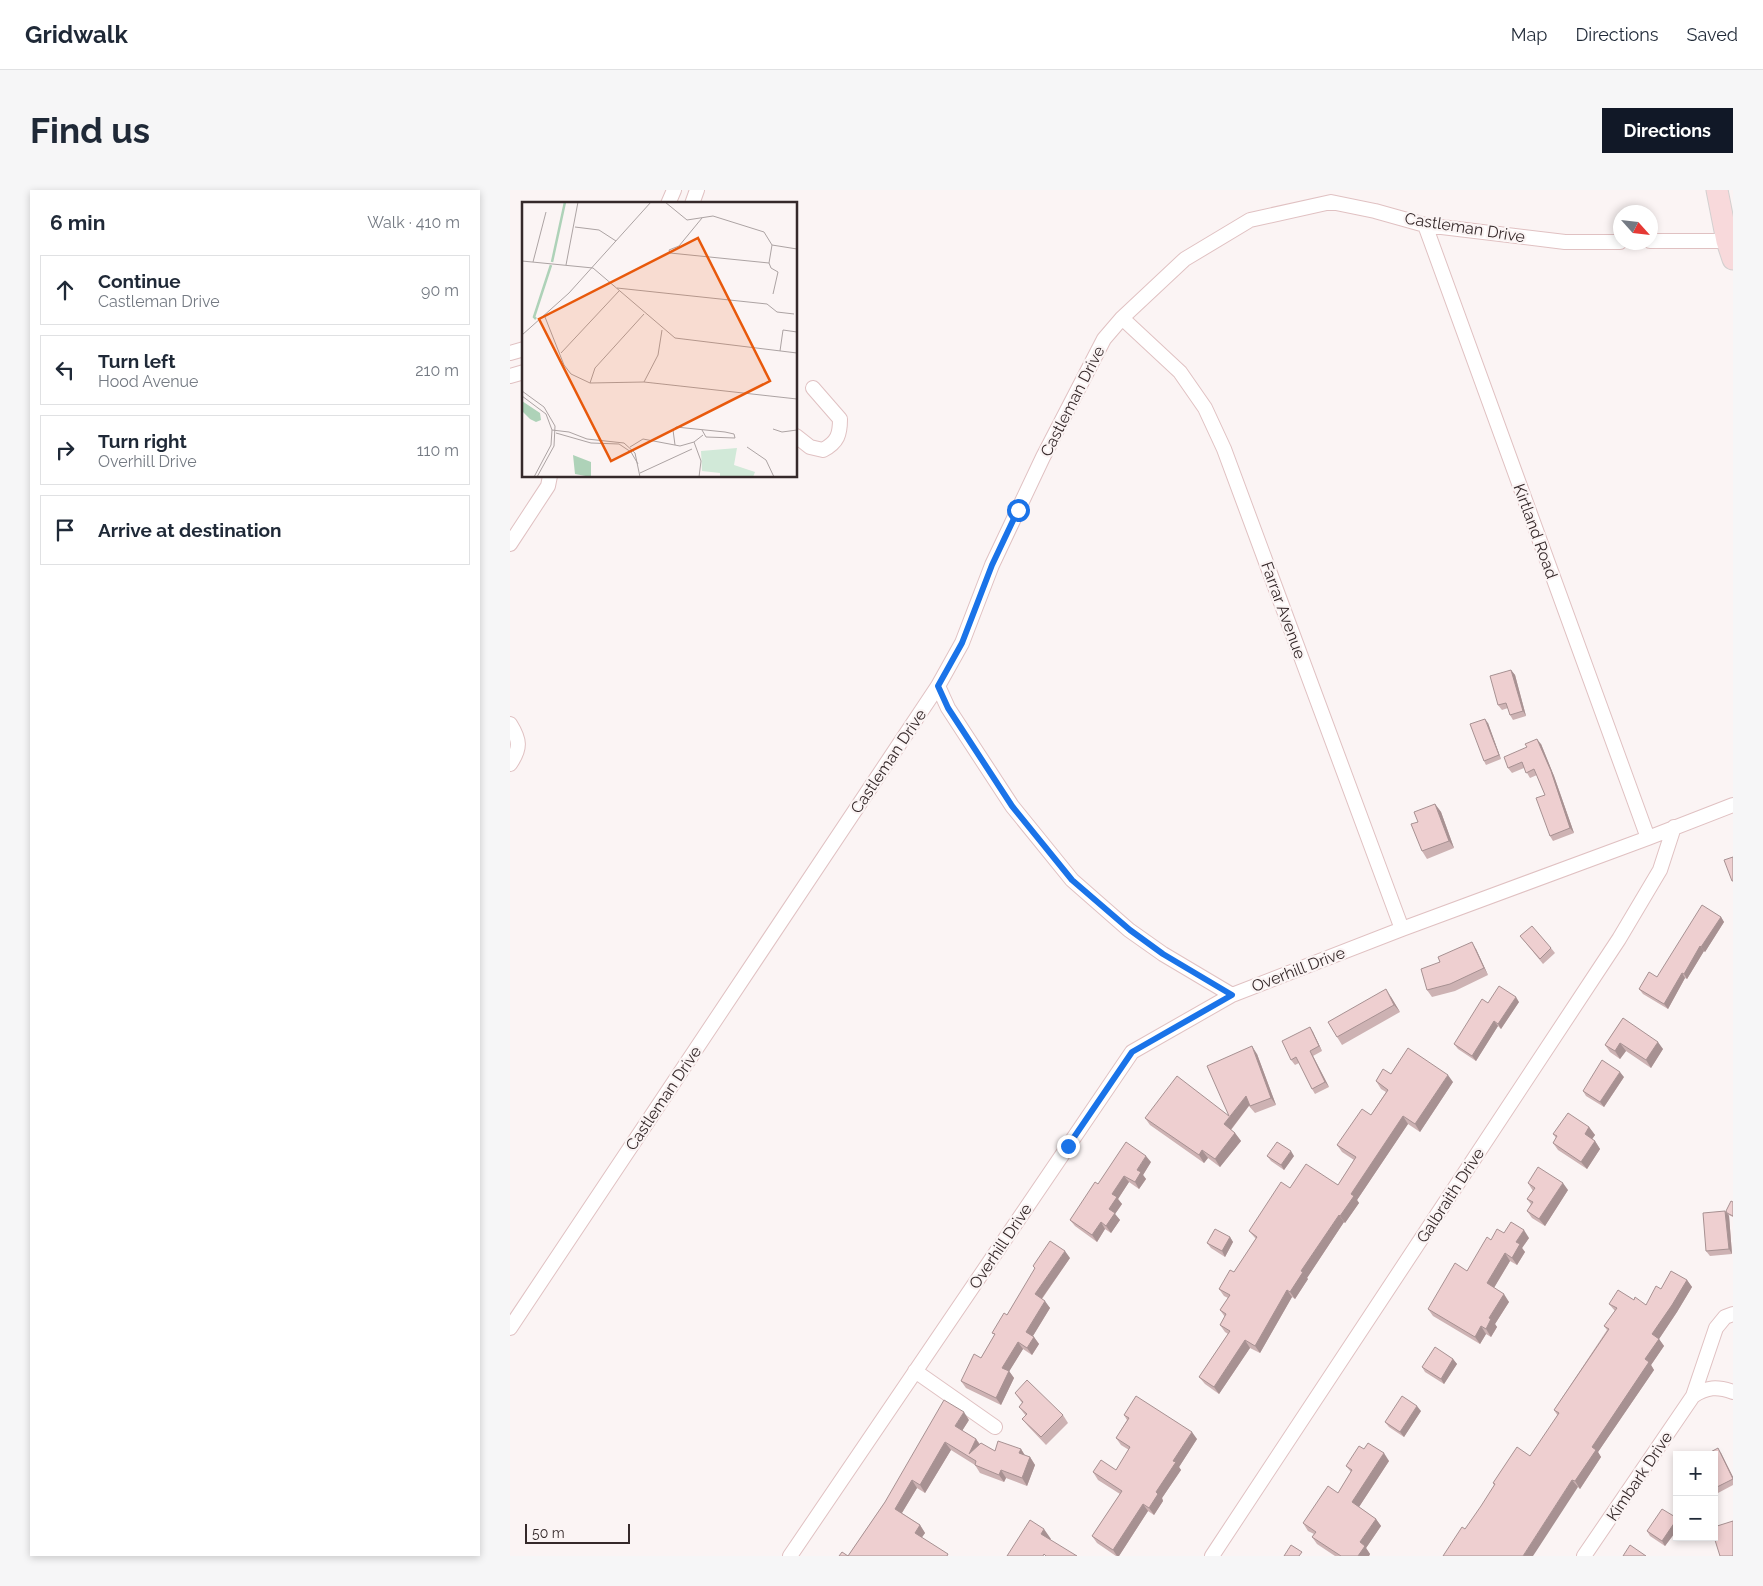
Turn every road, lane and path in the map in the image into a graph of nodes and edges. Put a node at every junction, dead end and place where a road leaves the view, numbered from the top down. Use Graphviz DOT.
graph roads {
  1 [pos="674,190"];
  2 [pos="697,190"];
  3 [pos="1717,190"];
  4 [pos="669,202"];
  5 [pos="693,202"];
  6 [pos="1425,224"];
  7 [pos="1613,242"];
  8 [pos="1658,242"];
  9 [pos="1730,250"];
  10 [pos="1122,318"];
  11 [pos="813,388"];
  12 [pos="798,438"];
  13 [pos="550,478"];
  14 [pos="510,544"];
  15 [pos="938,686"];
  16 [pos="510,724"];
  17 [pos="510,764"];
  18 [pos="1733,805"];
  19 [pos="1674,827"];
  20 [pos="1648,838"];
  21 [pos="1402,929"];
  22 [pos="1232,995"];
  23 [pos="1733,1314"];
  24 [pos="510,1328"];
  25 [pos="915,1371"];
  26 [pos="1733,1392"];
  27 [pos="1694,1396"];
  28 [pos="995,1427"];
  29 [pos="790,1556"];
  30 [pos="1212,1556"];
  31 [pos="1584,1556"];
  1 -- 4 [label="street"];
  2 -- 5 [label="street"];
  3 -- 9 [label="main road"];
  6 -- 7 [label="street, Castleman Drive"];
  6 -- 10 [label="street, Castleman Drive"];
  6 -- 20 [label="street, Kirtland Road"];
  8 -- 9 [label="street"];
  10 -- 15 [label="street, Castleman Drive"];
  10 -- 21 [label="street, Farrar Avenue"];
  11 -- 12 [label="street"];
  13 -- 14 [label="street"];
  15 -- 22 [label="street"];
  15 -- 24 [label="street, Castleman Drive"];
  16 -- 17 [label="street"];
  18 -- 19 [label="street, Overhill Drive"];
  19 -- 20 [label="street, Overhill Drive"];
  19 -- 30 [label="street, Galbraith Drive"];
  20 -- 21 [label="street, Overhill Drive"];
  21 -- 22 [label="street, Overhill Drive"];
  22 -- 25 [label="street, Overhill Drive"];
  23 -- 27 [label="street, Kimbark Drive"];
  25 -- 28 [label="street"];
  25 -- 29 [label="street, Overhill Drive"];
  26 -- 27 [label="street"];
  27 -- 31 [label="street, Kimbark Drive"];
}
